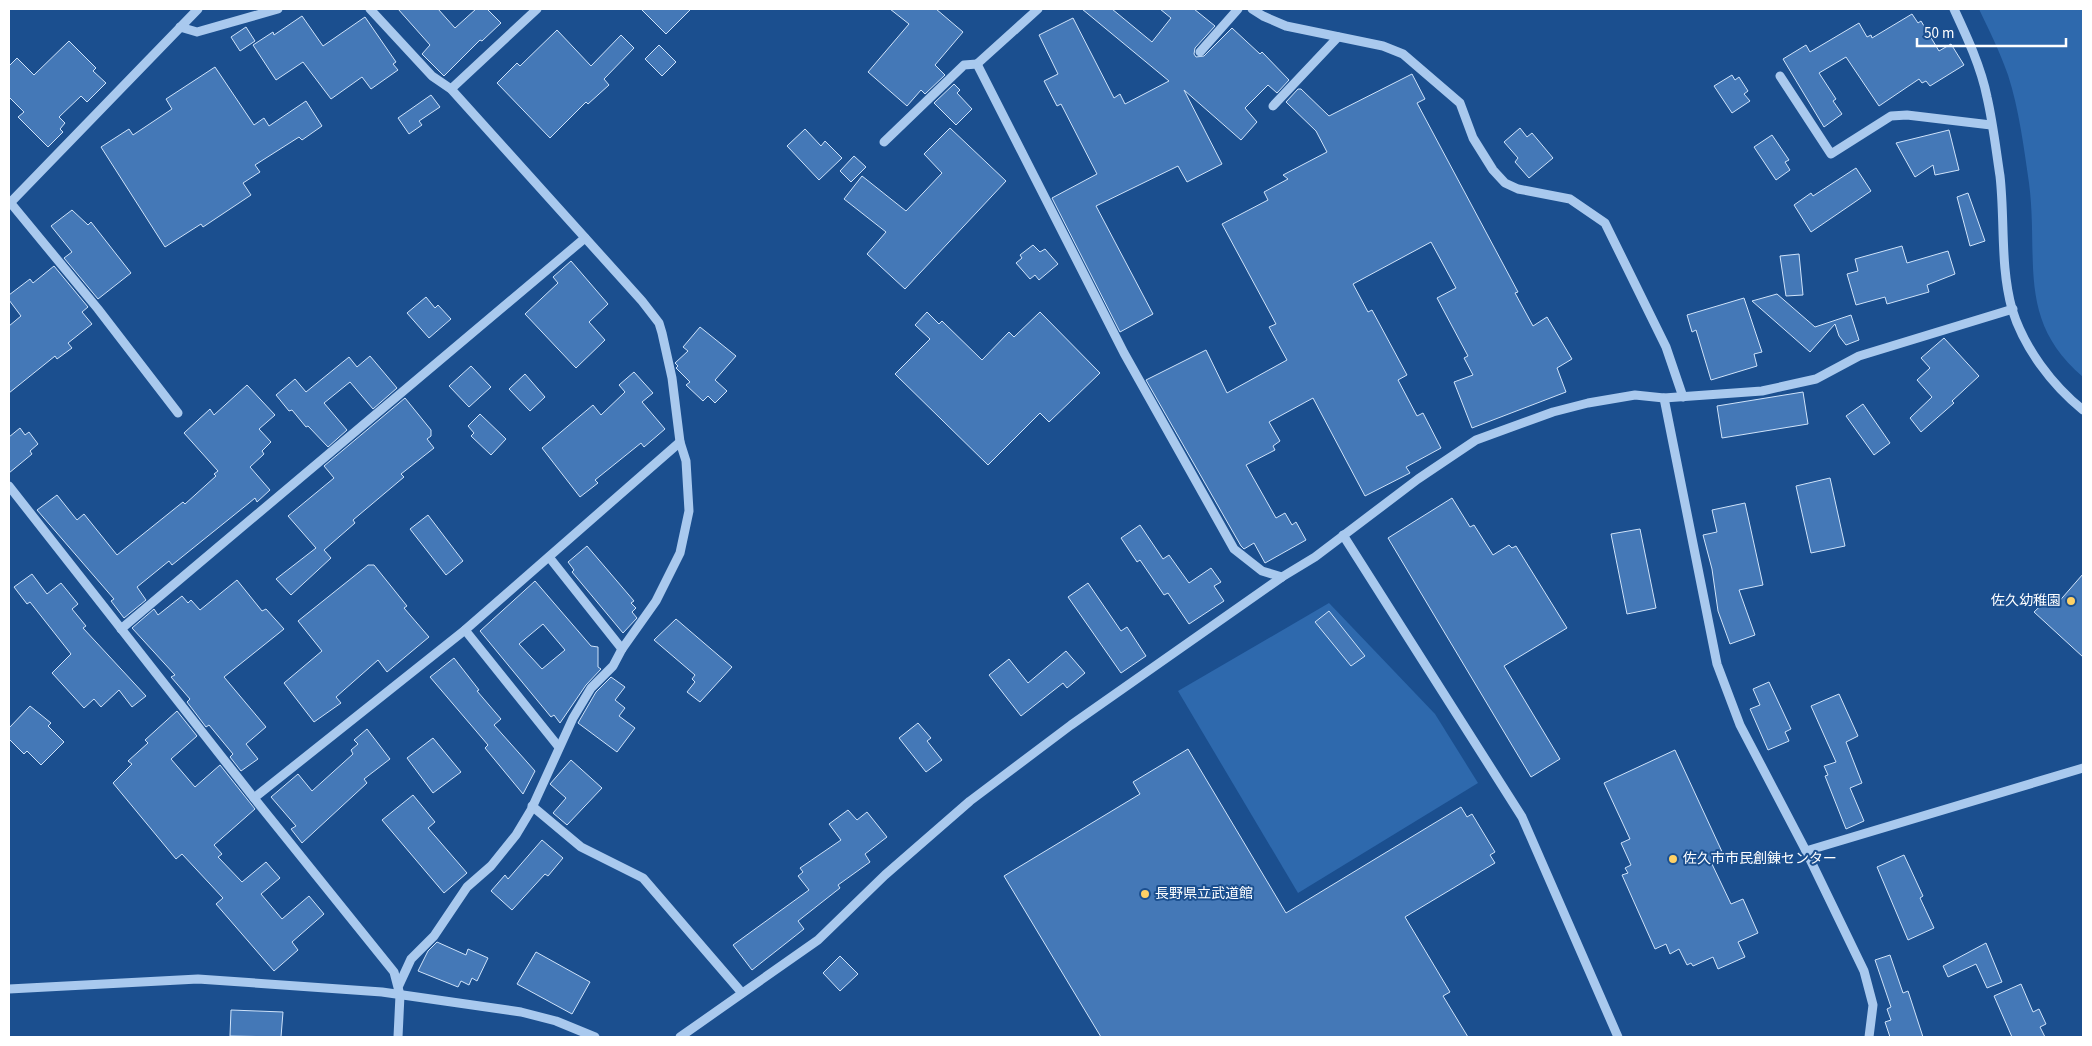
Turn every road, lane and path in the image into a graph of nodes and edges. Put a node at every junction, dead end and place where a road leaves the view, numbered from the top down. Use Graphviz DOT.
graph roads {
  1 [pos="198,9"];
  2 [pos="278,9"];
  3 [pos="370,9"];
  4 [pos="537,9"];
  5 [pos="1038,9"];
  6 [pos="1238,9"];
  7 [pos="1252,9"];
  8 [pos="1954,9"];
  9 [pos="180,27"];
  10 [pos="1338,36"];
  11 [pos="1200,52"];
  12 [pos="977,64"];
  13 [pos="1780,76"];
  14 [pos="451,89"];
  15 [pos="1273,106"];
  16 [pos="1991,124"];
  17 [pos="884,142"];
  18 [pos="9,203"];
  19 [pos="585,238"];
  20 [pos="2012,309"];
  21 [pos="1684,397"];
  22 [pos="1664,398"];
  23 [pos="2083,410"];
  24 [pos="178,413"];
  25 [pos="680,442"];
  26 [pos="9,486"];
  27 [pos="1343,535"];
  28 [pos="549,557"];
  29 [pos="1282,577"];
  30 [pos="120,629"];
  31 [pos="465,630"];
  32 [pos="622,648"];
  33 [pos="558,746"];
  34 [pos="2083,768"];
  35 [pos="254,798"];
  36 [pos="532,806"];
  37 [pos="1806,850"];
  38 [pos="399,985"];
  39 [pos="9,989"];
  40 [pos="742,993"];
  41 [pos="400,995"];
  42 [pos="398,1037"];
  43 [pos="595,1037"];
  44 [pos="680,1037"];
  45 [pos="1618,1037"];
  46 [pos="1869,1037"];
  1 -- 9 [label="street"];
  2 -- 9 [label="street"];
  3 -- 14 [label="street"];
  4 -- 14 [label="street"];
  5 -- 12 [label="street"];
  6 -- 11 [label="street"];
  7 -- 10 [label="street"];
  8 -- 16 [label="street"];
  9 -- 18 [label="street"];
  10 -- 15 [label="street"];
  10 -- 21 [label="street"];
  12 -- 17 [label="street"];
  12 -- 29 [label="street"];
  13 -- 16 [label="street"];
  14 -- 19 [label="street"];
  16 -- 20 [label="street"];
  18 -- 24 [label="street"];
  19 -- 25 [label="street"];
  19 -- 30 [label="street"];
  20 -- 21 [label="street"];
  20 -- 23 [label="street"];
  21 -- 22 [label="street"];
  22 -- 27 [label="street"];
  22 -- 37 [label="street"];
  25 -- 28 [label="street"];
  25 -- 32 [label="street"];
  26 -- 30 [label="street"];
  27 -- 29 [label="street"];
  27 -- 45 [label="street"];
  28 -- 31 [label="street"];
  28 -- 32 [label="street"];
  29 -- 40 [label="street"];
  30 -- 35 [label="street"];
  31 -- 33 [label="street"];
  31 -- 35 [label="street"];
  32 -- 33 [label="street"];
  33 -- 36 [label="street"];
  34 -- 37 [label="street"];
  35 -- 38 [label="street"];
  36 -- 38 [label="street"];
  36 -- 40 [label="street"];
  37 -- 46 [label="street"];
  38 -- 41 [label="street"];
  39 -- 41 [label="street"];
  40 -- 44 [label="street"];
  41 -- 42 [label="street"];
  41 -- 43 [label="street"];
}
